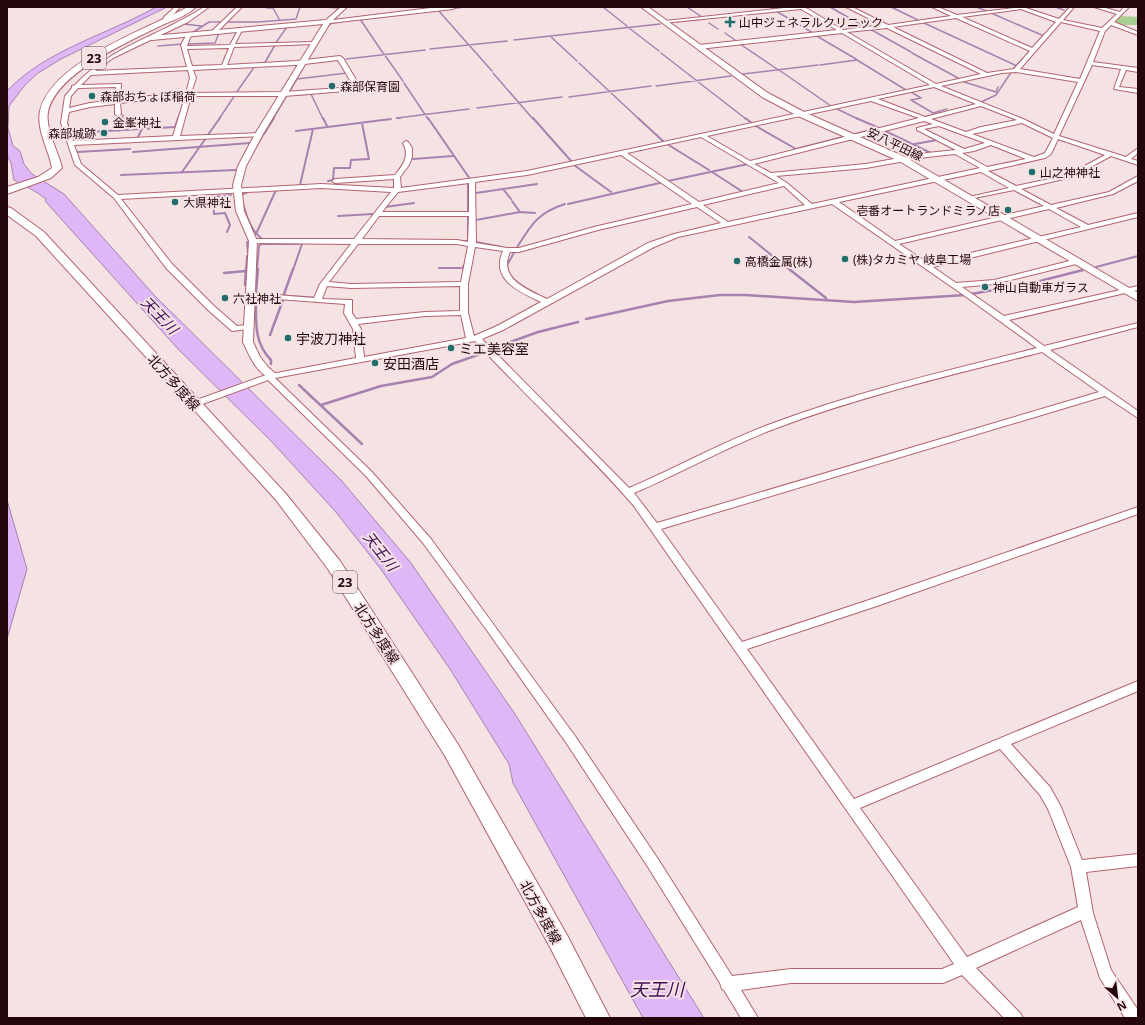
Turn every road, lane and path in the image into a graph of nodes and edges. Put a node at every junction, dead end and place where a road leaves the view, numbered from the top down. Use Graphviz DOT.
graph roads {
  1 [pos="178,7"];
  2 [pos="193,7"];
  3 [pos="206,7"];
  4 [pos="240,7"];
  5 [pos="344,7"];
  6 [pos="453,7"];
  7 [pos="644,7"];
  8 [pos="806,7"];
  9 [pos="848,7"];
  10 [pos="934,7"];
  11 [pos="1020,7"];
  12 [pos="1072,7"];
  13 [pos="1096,7"];
  14 [pos="1127,7"];
  15 [pos="801,8"];
  16 [pos="1120,13"];
  17 [pos="956,17"];
  18 [pos="1060,21"];
  19 [pos="164,22"];
  20 [pos="327,22"];
  21 [pos="665,22"];
  22 [pos="1111,23"];
  23 [pos="888,26"];
  24 [pos="240,30"];
  25 [pos="1104,30"];
  26 [pos="841,31"];
  27 [pos="213,33"];
  28 [pos="1138,34"];
  29 [pos="189,35"];
  30 [pos="152,38"];
  31 [pos="314,43"];
  32 [pos="232,46"];
  33 [pos="699,47"];
  34 [pos="184,48"];
  35 [pos="1034,51"];
  36 [pos="302,62"];
  37 [pos="1090,63"];
  38 [pos="224,66"];
  39 [pos="189,68"];
  40 [pos="1124,68"];
  41 [pos="167,69"];
  42 [pos="1016,70"];
  43 [pos="1138,70"];
  44 [pos="122,71"];
  45 [pos="88,73"];
  46 [pos="986,74"];
  47 [pos="119,78"];
  48 [pos="1081,81"];
  49 [pos="116,85"];
  50 [pos="934,85"];
  51 [pos="74,87"];
  52 [pos="1138,91"];
  53 [pos="284,94"];
  54 [pos="188,95"];
  55 [pos="872,99"];
  56 [pos="117,101"];
  57 [pos="979,104"];
  58 [pos="65,111"];
  59 [pos="118,114"];
  60 [pos="800,114"];
  61 [pos="924,118"];
  62 [pos="1022,121"];
  63 [pos="939,124"];
  64 [pos="259,134"];
  65 [pos="966,134"];
  66 [pos="701,135"];
  67 [pos="852,137"];
  68 [pos="1056,137"];
  69 [pos="176,138"];
  70 [pos="71,143"];
  71 [pos="406,143"];
  72 [pos="992,143"];
  73 [pos="1138,150"];
  74 [pos="964,151"];
  75 [pos="621,152"];
  76 [pos="956,152"];
  77 [pos="1111,154"];
  78 [pos="1033,158"];
  79 [pos="902,159"];
  80 [pos="1127,159"];
  81 [pos="749,163"];
  82 [pos="1138,163"];
  83 [pos="984,169"];
  84 [pos="769,175"];
  85 [pos="396,176"];
  86 [pos="1138,178"];
  87 [pos="938,179"];
  88 [pos="472,181"];
  89 [pos="784,184"];
  90 [pos="321,186"];
  91 [pos="1016,188"];
  92 [pos="236,190"];
  93 [pos="395,190"];
  94 [pos="7,192"];
  95 [pos="116,197"];
  96 [pos="971,198"];
  97 [pos="832,202"];
  98 [pos="698,204"];
  99 [pos="810,206"];
  100 [pos="1049,207"];
  101 [pos="7,210"];
  102 [pos="378,214"];
  103 [pos="472,214"];
  104 [pos="1138,215"];
  105 [pos="1004,217"];
  106 [pos="727,224"];
  107 [pos="1086,227"];
  108 [pos="1039,239"];
  109 [pos="253,241"];
  110 [pos="356,242"];
  111 [pos="472,243"];
  112 [pos="893,243"];
  113 [pos="507,250"];
  114 [pos="1077,261"];
  115 [pos="927,266"];
  116 [pos="324,284"];
  117 [pos="464,284"];
  118 [pos="955,285"];
  119 [pos="1138,288"];
  120 [pos="1127,291"];
  121 [pos="250,296"];
  122 [pos="1138,298"];
  123 [pos="317,301"];
  124 [pos="547,302"];
  125 [pos="464,313"];
  126 [pos="1003,319"];
  127 [pos="353,322"];
  128 [pos="1138,325"];
  129 [pos="248,328"];
  130 [pos="474,339"];
  131 [pos="1044,350"];
  132 [pos="360,359"];
  133 [pos="271,376"];
  134 [pos="1106,393"];
  135 [pos="194,404"];
  136 [pos="1138,415"];
  137 [pos="628,492"];
  138 [pos="1138,510"];
  139 [pos="654,527"];
  140 [pos="739,647"];
  141 [pos="1138,686"];
  142 [pos="1001,742"];
  143 [pos="850,806"];
  144 [pos="1138,860"];
  145 [pos="1078,867"];
  146 [pos="1086,913"];
  147 [pos="965,967"];
  148 [pos="727,984"];
  149 [pos="598,1018"];
  150 [pos="750,1018"];
  151 [pos="1014,1018"];
  152 [pos="1134,1018"];
  1 -- 19 [label="street"];
  2 -- 19 [label="main road, 23"];
  3 -- 30 [label="street"];
  4 -- 27 [label="street"];
  5 -- 20 [label="street"];
  6 -- 20 [label="street"];
  7 -- 21 [label="main road, 安八平田線"];
  8 -- 15 [label="street"];
  9 -- 23 [label="street"];
  10 -- 17 [label="street"];
  11 -- 17 [label="street"];
  11 -- 18 [label="street"];
  12 -- 18 [label="street"];
  13 -- 16 [label="street"];
  14 -- 16 [label="street"];
  15 -- 21 [label="street"];
  15 -- 26 [label="street"];
  16 -- 22 [label="street"];
  17 -- 23 [label="street"];
  17 -- 35 [label="street"];
  18 -- 25 [label="street"];
  18 -- 35 [label="street"];
  19 -- 94 [label="main road, 23"];
  20 -- 24 [label="street"];
  20 -- 31 [label="street"];
  21 -- 33 [label="main road, 安八平田線"];
  22 -- 25 [label="street"];
  22 -- 28 [label="street"];
  23 -- 26 [label="street"];
  23 -- 46 [label="street"];
  24 -- 27 [label="street"];
  24 -- 32 [label="street"];
  25 -- 37 [label="street"];
  26 -- 33 [label="street"];
  26 -- 50 [label="street"];
  27 -- 29 [label="street"];
  29 -- 30 [label="street"];
  29 -- 34 [label="street"];
  30 -- 45 [label="street"];
  31 -- 32 [label="street"];
  31 -- 36 [label="street"];
  32 -- 34 [label="street"];
  32 -- 38 [label="street"];
  33 -- 60 [label="main road, 安八平田線"];
  34 -- 39 [label="street"];
  35 -- 42 [label="street"];
  36 -- 38 [label="street"];
  36 -- 53 [label="street"];
  36 -- 53 [label="street"];
  37 -- 40 [label="street"];
  37 -- 48 [label="street"];
  38 -- 39 [label="street"];
  39 -- 41 [label="street"];
  39 -- 54 [label="street"];
  40 -- 43 [label="street"];
  40 -- 52 [label="street"];
  41 -- 44 [label="street"];
  41 -- 47 [label="street"];
  42 -- 46 [label="street"];
  42 -- 48 [label="street"];
  44 -- 45 [label="street"];
  44 -- 47 [label="street"];
  45 -- 51 [label="street"];
  46 -- 50 [label="street"];
  47 -- 49 [label="street"];
  48 -- 68 [label="street"];
  49 -- 51 [label="street"];
  49 -- 56 [label="street"];
  50 -- 55 [label="street"];
  50 -- 57 [label="street"];
  51 -- 58 [label="street"];
  53 -- 54 [label="street"];
  53 -- 64 [label="street"];
  54 -- 56 [label="street"];
  54 -- 69 [label="street"];
  55 -- 60 [label="street"];
  55 -- 61 [label="street"];
  56 -- 58 [label="street"];
  56 -- 59 [label="street"];
  57 -- 61 [label="street"];
  57 -- 62 [label="street"];
  58 -- 70 [label="street"];
  60 -- 66 [label="street"];
  60 -- 67 [label="main road, 安八平田線"];
  61 -- 63 [label="street"];
  61 -- 67 [label="street"];
  62 -- 65 [label="street"];
  62 -- 68 [label="street"];
  63 -- 65 [label="street"];
  63 -- 74 [label="street"];
  64 -- 69 [label="street"];
  64 -- 92 [label="street"];
  65 -- 72 [label="street"];
  66 -- 75 [label="street"];
  66 -- 81 [label="street"];
  67 -- 79 [label="main road, 安八平田線"];
  67 -- 81 [label="street"];
  68 -- 77 [label="street"];
  68 -- 78 [label="street"];
  69 -- 70 [label="street"];
  70 -- 95 [label="street"];
  71 -- 85 [label="street"];
  72 -- 74 [label="street"];
  72 -- 78 [label="street"];
  73 -- 80 [label="street"];
  74 -- 76 [label="street"];
  75 -- 88 [label="street"];
  75 -- 98 [label="street"];
  76 -- 79 [label="street"];
  76 -- 83 [label="street"];
  77 -- 80 [label="street"];
  77 -- 91 [label="street"];
  78 -- 83 [label="street"];
  79 -- 84 [label="street"];
  79 -- 87 [label="main road, 安八平田線"];
  80 -- 82 [label="street"];
  81 -- 84 [label="street"];
  83 -- 87 [label="street"];
  83 -- 91 [label="street"];
  84 -- 89 [label="street"];
  85 -- 90 [label="street"];
  85 -- 93 [label="street"];
  86 -- 100 [label="street"];
  87 -- 96 [label="main road, 安八平田線"];
  87 -- 97 [label="street"];
  88 -- 93 [label="street"];
  88 -- 103 [label="street"];
  89 -- 98 [label="street"];
  89 -- 99 [label="street"];
  90 -- 92 [label="street"];
  90 -- 93 [label="street"];
  91 -- 96 [label="street"];
  91 -- 100 [label="street"];
  92 -- 95 [label="street"];
  92 -- 109 [label="street"];
  93 -- 102 [label="street"];
  95 -- 129 [label="street"];
  96 -- 105 [label="main road, 安八平田線"];
  97 -- 99 [label="street"];
  97 -- 112 [label="street"];
  98 -- 106 [label="street"];
  98 -- 113 [label="street"];
  99 -- 106 [label="street"];
  100 -- 105 [label="street"];
  100 -- 107 [label="street"];
  101 -- 135 [label="main road, 北方多度線 / 23"];
  102 -- 103 [label="street"];
  102 -- 110 [label="street"];
  103 -- 111 [label="street"];
  104 -- 107 [label="street"];
  105 -- 108 [label="main road, 安八平田線"];
  105 -- 112 [label="street"];
  106 -- 124 [label="street"];
  107 -- 108 [label="street"];
  108 -- 114 [label="main road, 安八平田線"];
  108 -- 115 [label="street"];
  109 -- 110 [label="street"];
  109 -- 121 [label="street"];
  110 -- 111 [label="street"];
  110 -- 116 [label="street"];
  111 -- 113 [label="street"];
  111 -- 117 [label="street"];
  112 -- 115 [label="street"];
  113 -- 124 [label="street"];
  114 -- 118 [label="street"];
  114 -- 120 [label="main road, 安八平田線"];
  115 -- 118 [label="street"];
  116 -- 117 [label="street"];
  116 -- 123 [label="street"];
  117 -- 125 [label="street"];
  118 -- 126 [label="street"];
  119 -- 120 [label="street"];
  120 -- 122 [label="main road, 安八平田線"];
  120 -- 126 [label="street"];
  121 -- 123 [label="street"];
  121 -- 129 [label="street"];
  123 -- 127 [label="street"];
  124 -- 130 [label="street"];
  125 -- 127 [label="street"];
  125 -- 130 [label="street"];
  126 -- 131 [label="street"];
  127 -- 132 [label="street"];
  128 -- 131 [label="street"];
  129 -- 133 [label="street"];
  130 -- 132 [label="street"];
  130 -- 137 [label="street"];
  131 -- 134 [label="street"];
  131 -- 137 [label="street"];
  132 -- 133 [label="street"];
  133 -- 135 [label="street"];
  133 -- 148 [label="street"];
  134 -- 136 [label="street"];
  134 -- 139 [label="street"];
  135 -- 149 [label="main road, 北方多度線 / 23"];
  137 -- 139 [label="street"];
  138 -- 140 [label="street"];
  139 -- 140 [label="street"];
  140 -- 143 [label="street"];
  141 -- 142 [label="street"];
  142 -- 143 [label="street"];
  142 -- 145 [label="street"];
  143 -- 147 [label="street"];
  144 -- 145 [label="street"];
  145 -- 146 [label="street"];
  146 -- 147 [label="street"];
  146 -- 152 [label="street"];
  147 -- 148 [label="street"];
  147 -- 151 [label="street"];
  148 -- 150 [label="street"];
}
